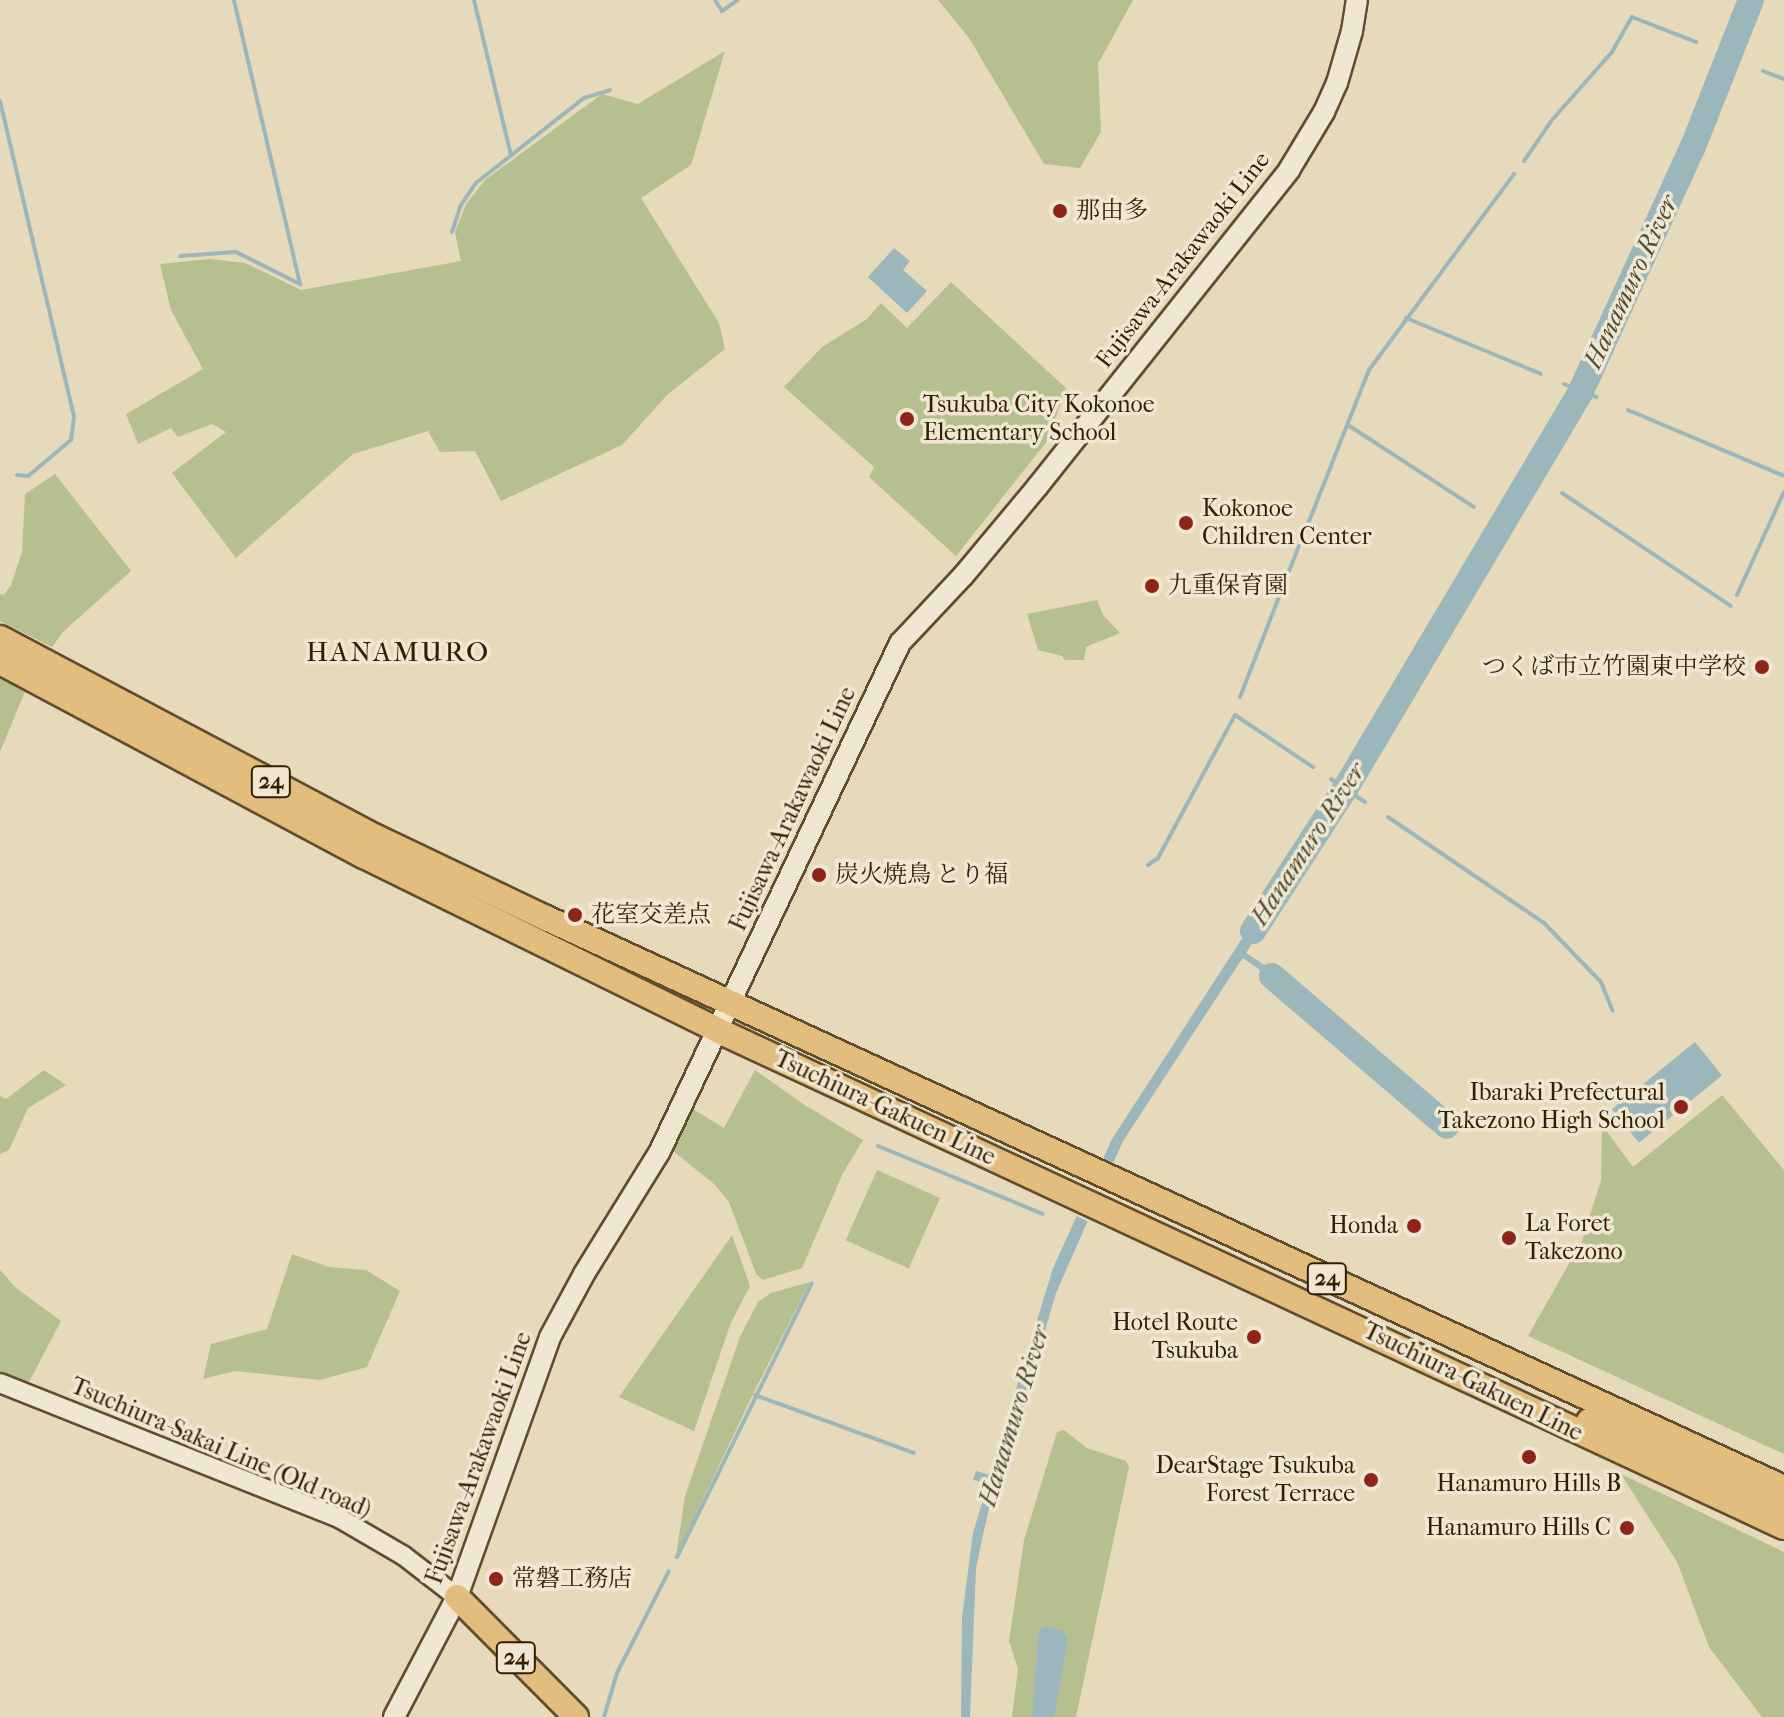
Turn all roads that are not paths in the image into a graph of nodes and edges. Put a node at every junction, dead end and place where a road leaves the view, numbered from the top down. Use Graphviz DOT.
graph roads {
  1 [pos="1357,0"];
  2 [pos="0,638"];
  3 [pos="0,662"];
  4 [pos="729,1004"];
  5 [pos="717,1030"];
  6 [pos="1531,1373"];
  7 [pos="0,1383"];
  8 [pos="1513,1399"];
  9 [pos="1651,1446"];
  10 [pos="1784,1488"];
  11 [pos="1784,1508"];
  12 [pos="1784,1527"];
  13 [pos="457,1597"];
  14 [pos="394,1717"];
  15 [pos="576,1717"];
  1 -- 4 [label="main road, Fujisawa-Arakawaoki Line"];
  2 -- 4 [label="main road, Tsuchiura-Gakuen Line / 24"];
  3 -- 5 [label="main road, Tsuchiura-Gakuen Line / 24"];
  4 -- 5 [label="main road, Fujisawa-Arakawaoki Line"];
  4 -- 6 [label="main road, Tsuchiura-Gakuen Line / 24"];
  5 -- 8 [label="main road, Tsuchiura-Gakuen Line / 24"];
  5 -- 13 [label="main road, Fujisawa-Arakawaoki Line"];
  6 -- 9 [label="main road, 24"];
  6 -- 10 [label="main road, Tsuchiura-Gakuen Line / 24"];
  7 -- 13 [label="street, Tsuchiura-Sakai Line (Old road)"];
  8 -- 9 [label="main road, 24"];
  8 -- 12 [label="main road, Tsuchiura-Gakuen Line / 24"];
  9 -- 11 [label="main road, 24"];
  13 -- 14 [label="main road, Fujisawa-Arakawaoki Line"];
  13 -- 15 [label="main road, 24"];
}
